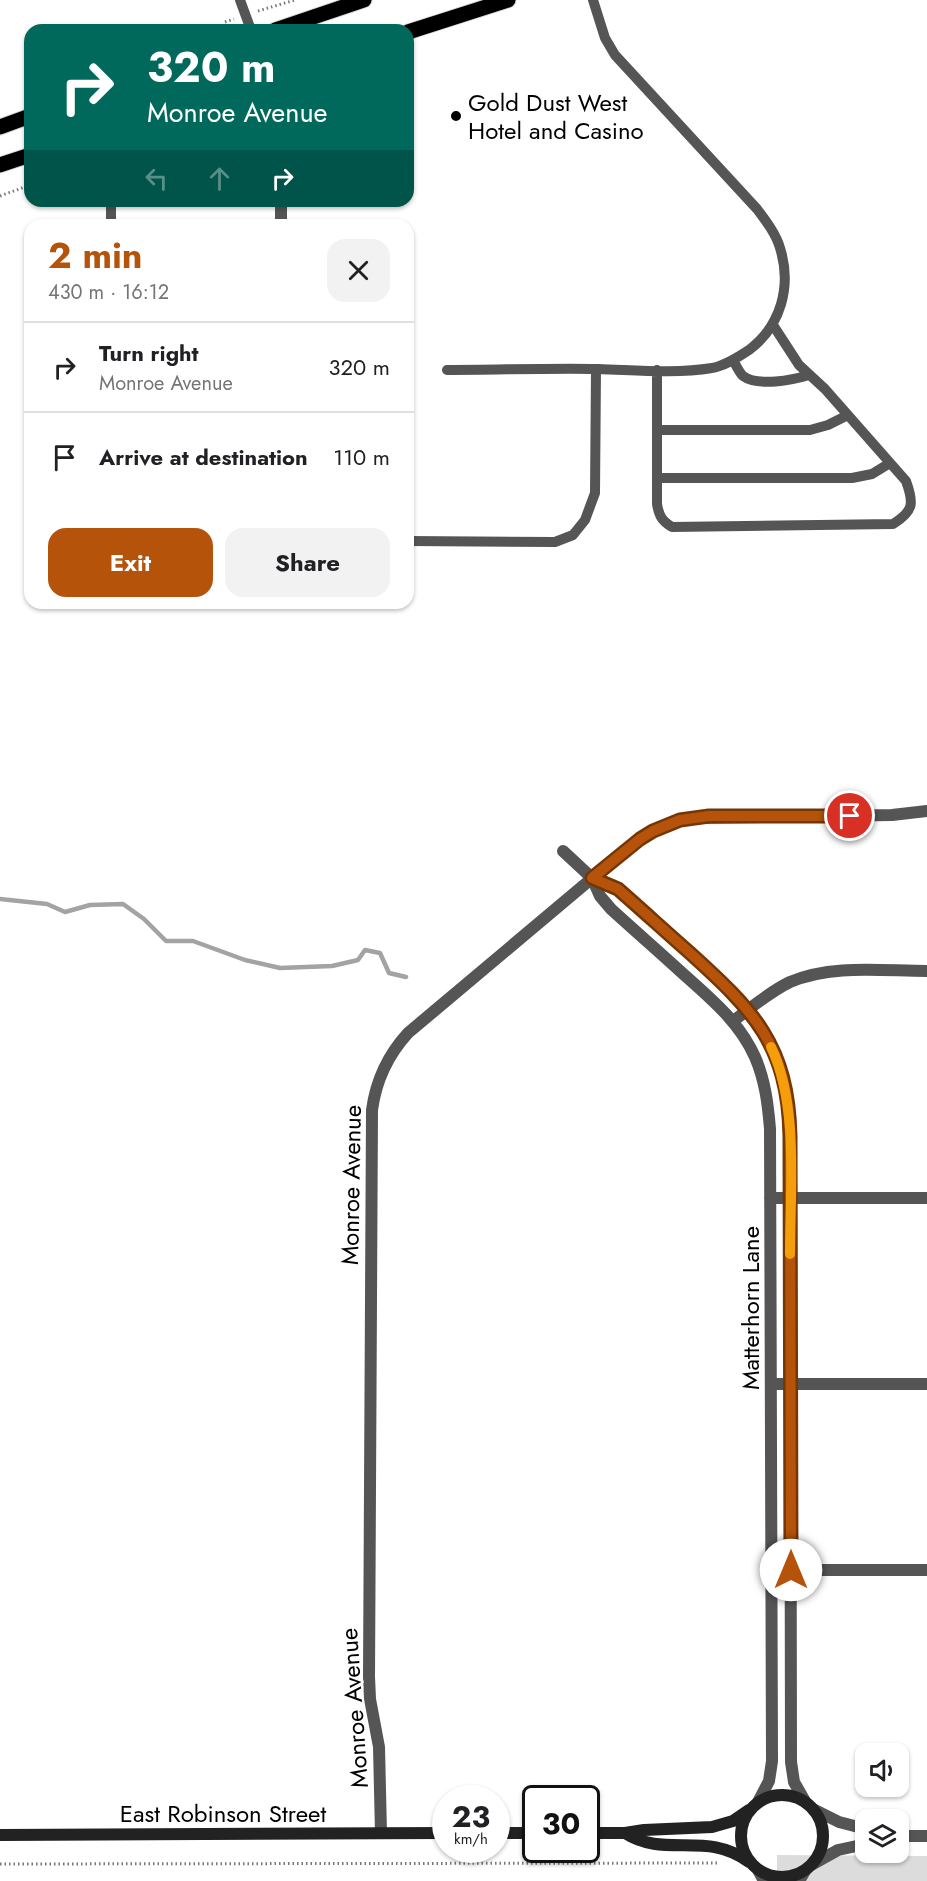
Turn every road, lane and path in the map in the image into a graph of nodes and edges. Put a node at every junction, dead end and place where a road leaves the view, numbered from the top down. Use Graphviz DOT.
graph roads {
  1 [pos="240,0"];
  2 [pos="364,0"];
  3 [pos="508,0"];
  4 [pos="593,0"];
  5 [pos="248,24"];
  6 [pos="293,24"];
  7 [pos="414,30"];
  8 [pos="24,118"];
  9 [pos="0,127"];
  10 [pos="24,157"];
  11 [pos="0,165"];
  12 [pos="24,187"];
  13 [pos="0,196"];
  14 [pos="773,325"];
  15 [pos="733,360"];
  16 [pos="596,369"];
  17 [pos="447,370"];
  18 [pos="657,370"];
  19 [pos="809,375"];
  20 [pos="848,416"];
  21 [pos="657,430"];
  22 [pos="890,463"];
  23 [pos="657,478"];
  24 [pos="414,541"];
  25 [pos="927,811"];
  26 [pos="563,851"];
  27 [pos="592,878"];
  28 [pos="927,971"];
  29 [pos="748,1010"];
  30 [pos="733,1021"];
  31 [pos="770,1198"];
  32 [pos="790,1198"];
  33 [pos="927,1198"];
  34 [pos="771,1384"];
  35 [pos="791,1384"];
  36 [pos="927,1384"];
  37 [pos="772,1570"];
  38 [pos="791,1570"];
  39 [pos="927,1570"];
  40 [pos="754,1806"];
  41 [pos="809,1806"];
  42 [pos="855,1826"];
  43 [pos="381,1833"];
  44 [pos="432,1833"];
  45 [pos="600,1833"];
  46 [pos="625,1833"];
  47 [pos="0,1835"];
  48 [pos="909,1836"];
  49 [pos="927,1836"];
  50 [pos="855,1846"];
  51 [pos="723,1863"];
  52 [pos="0,1864"];
  53 [pos="758,1872"];
  54 [pos="806,1872"];
  1 -- 5 [label="lane"];
  2 -- 6 [label="main road"];
  3 -- 7 [label="main road"];
  4 -- 14 [label="lane"];
  8 -- 9 [label="main road"];
  10 -- 11 [label="main road"];
  12 -- 13 [label="path"];
  14 -- 15 [label="lane"];
  14 -- 19 [label="lane"];
  15 -- 18 [label="lane"];
  15 -- 19 [label="lane"];
  16 -- 17 [label="lane"];
  16 -- 18 [label="lane"];
  16 -- 24 [label="lane"];
  18 -- 21 [label="lane"];
  19 -- 20 [label="lane"];
  20 -- 21 [label="lane"];
  20 -- 22 [label="lane"];
  21 -- 23 [label="lane"];
  22 -- 23 [label="lane"];
  22 -- 23 [label="lane"];
  25 -- 27 [label="street, Monroe Avenue"];
  26 -- 27 [label="street, Matterhorn Lane"];
  27 -- 29 [label="street, Matterhorn Lane"];
  27 -- 30 [label="street, Matterhorn Lane"];
  27 -- 43 [label="street, Monroe Avenue"];
  28 -- 29 [label="street"];
  29 -- 30 [label="street"];
  29 -- 32 [label="street, Matterhorn Lane"];
  30 -- 31 [label="street, Matterhorn Lane"];
  31 -- 32 [label="street"];
  31 -- 34 [label="street, Matterhorn Lane"];
  32 -- 33 [label="street"];
  32 -- 35 [label="street, Matterhorn Lane"];
  34 -- 35 [label="street"];
  34 -- 37 [label="street, Matterhorn Lane"];
  35 -- 36 [label="street"];
  35 -- 38 [label="street, Matterhorn Lane"];
  37 -- 38 [label="street"];
  37 -- 40 [label="street, Matterhorn Lane"];
  38 -- 39 [label="street"];
  38 -- 41 [label="street, Matterhorn Lane"];
  40 -- 41 [label="street"];
  40 -- 46 [label="street"];
  40 -- 53 [label="street"];
  41 -- 42 [label="street"];
  41 -- 54 [label="street"];
  43 -- 44 [label="street, East Robinson Street"];
  43 -- 47 [label="street, East Robinson Street"];
  45 -- 46 [label="street"];
  46 -- 53 [label="street"];
  48 -- 49 [label="street"];
  50 -- 54 [label="street"];
  51 -- 52 [label="path"];
  53 -- 54 [label="street"];
}
